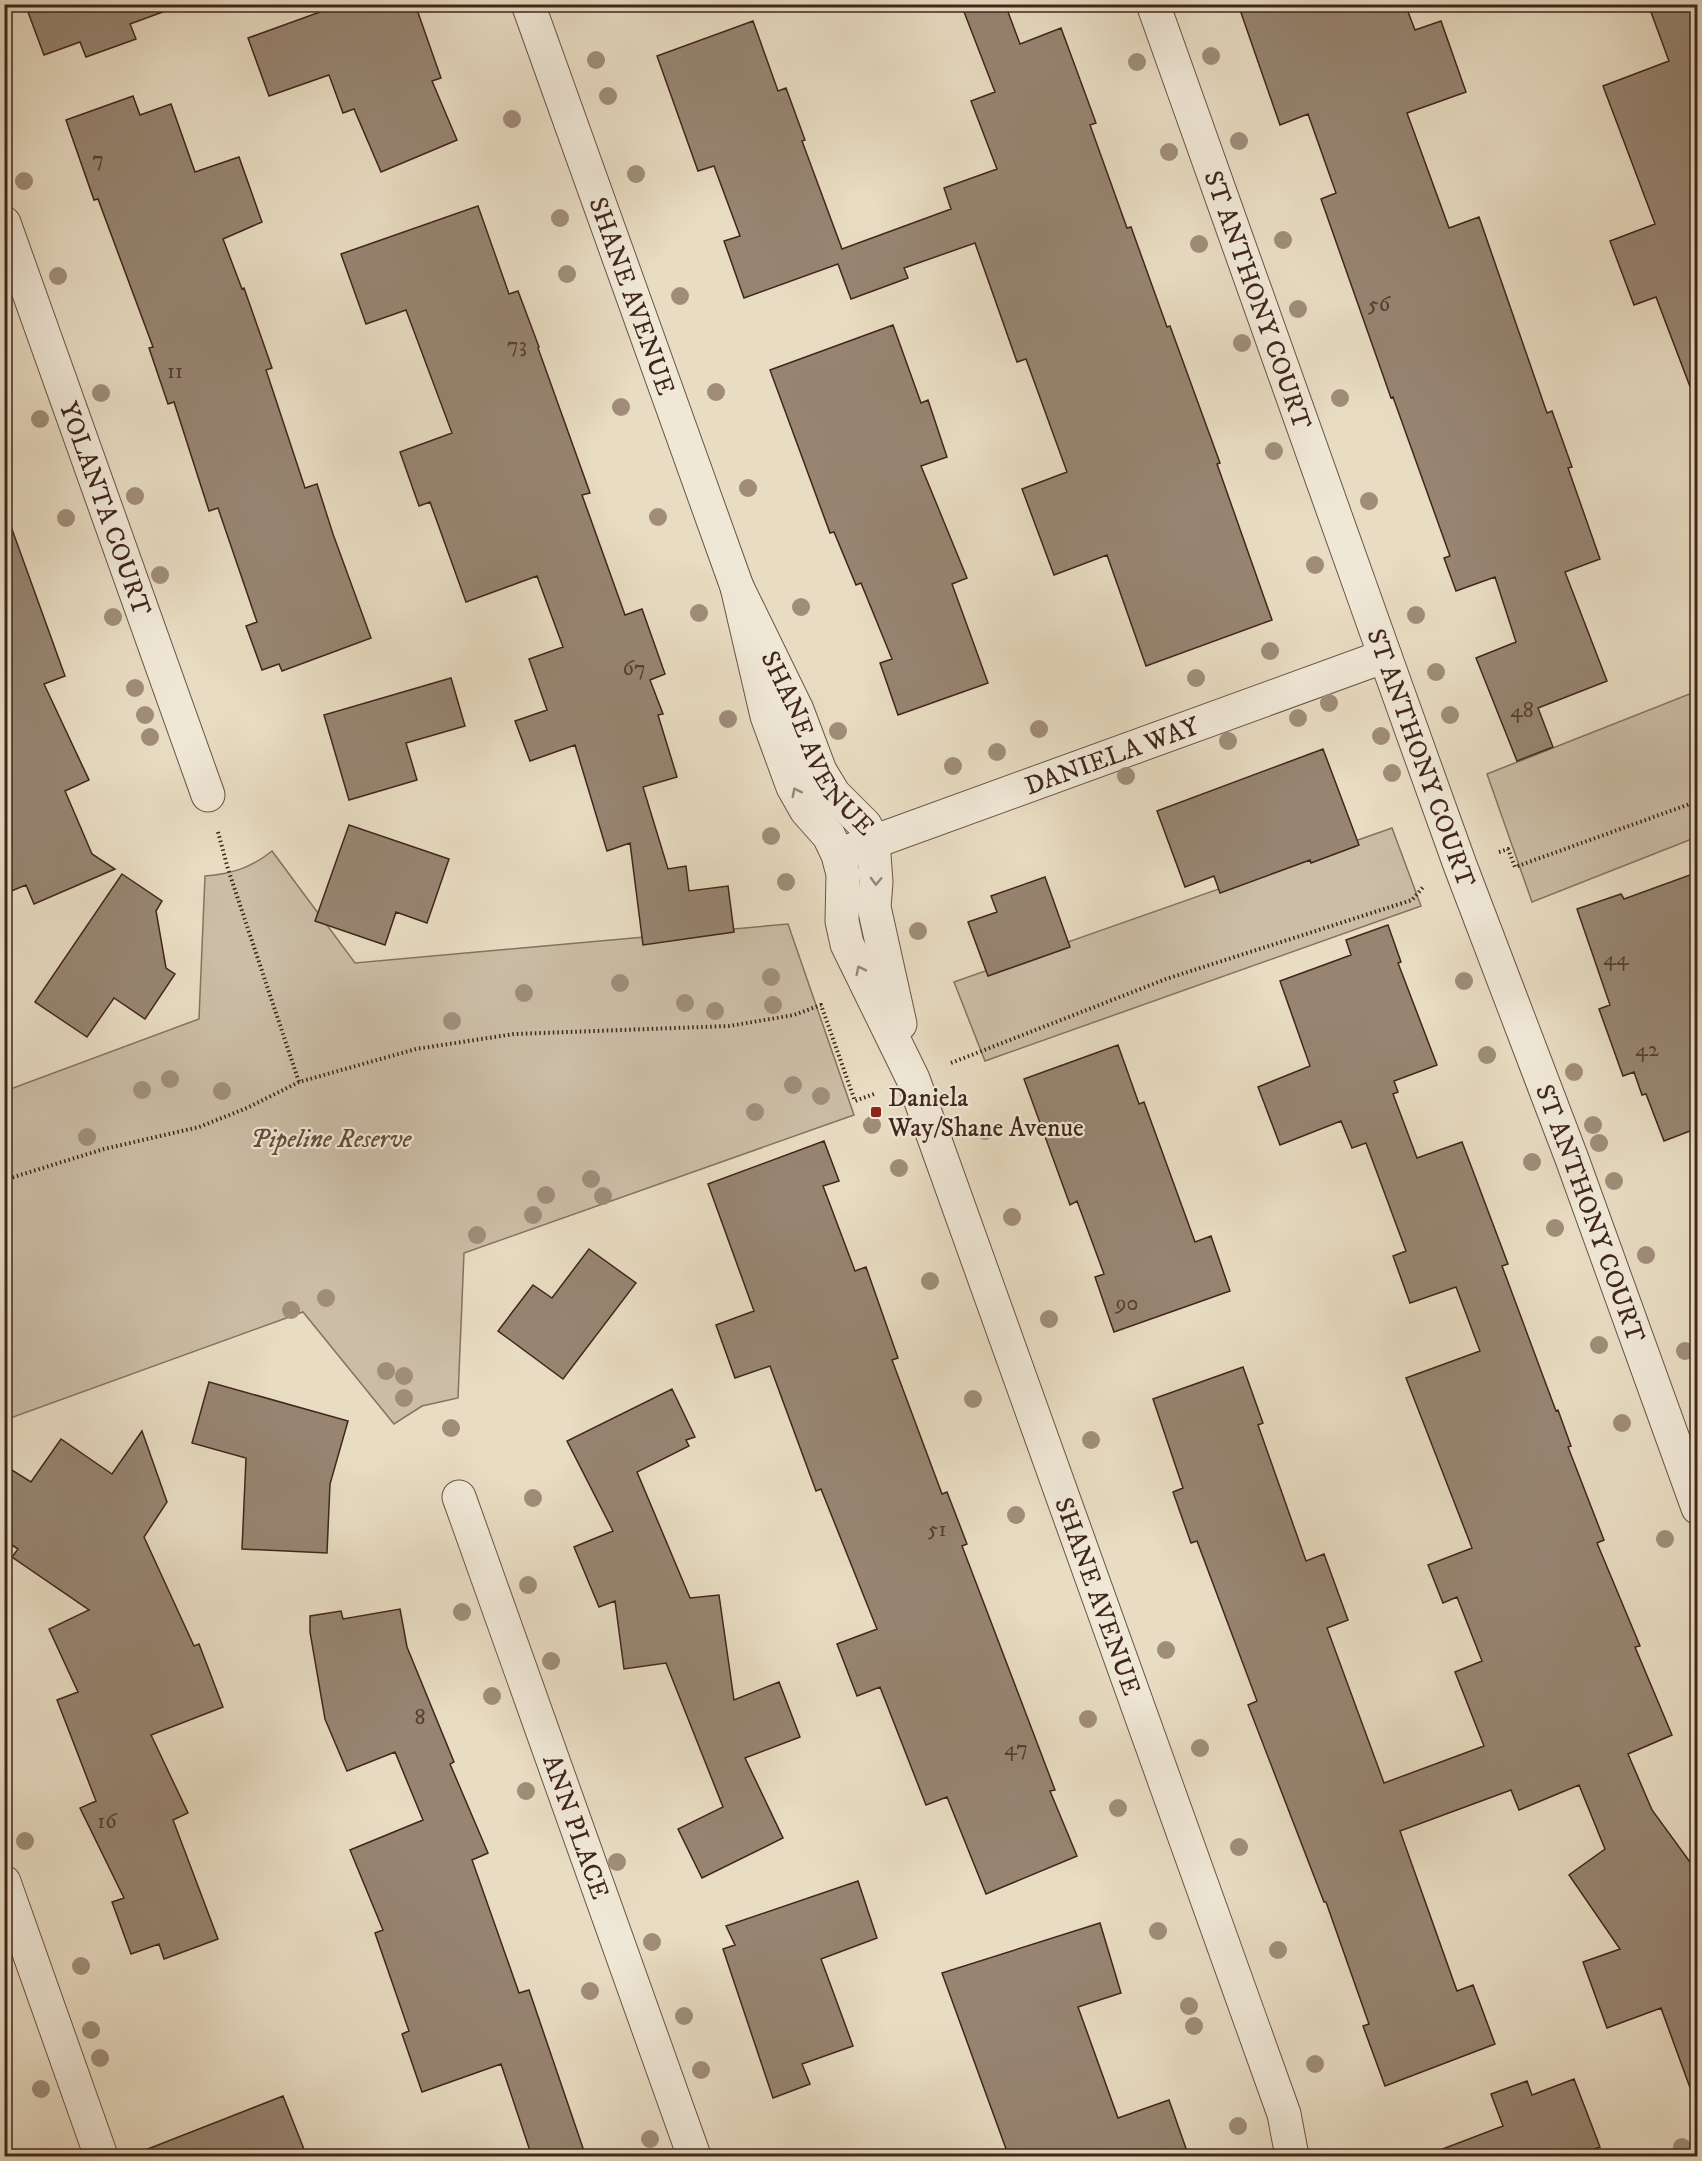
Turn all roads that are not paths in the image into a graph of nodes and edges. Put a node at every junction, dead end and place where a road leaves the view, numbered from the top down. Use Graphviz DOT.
graph roads {
  1 [pos="528,4"];
  2 [pos="1153,4"];
  3 [pos="4,223"];
  4 [pos="737,587"];
  5 [pos="1384,656"];
  6 [pos="208,795"];
  7 [pos="873,841"];
  8 [pos="838,855"];
  9 [pos="913,1079"];
  10 [pos="459,1497"];
  11 [pos="1698,1508"];
  12 [pos="4,1882"];
  13 [pos="1284,2114"];
  14 [pos="101,2157"];
  15 [pos="694,2157"];
  16 [pos="1293,2157"];
  17 [pos="1307,2157"];
  1 -- 4 [label="street, SHANE AVENUE"];
  2 -- 5 [label="street, ST ANTHONY COURT"];
  3 -- 6 [label="street, YOLANTA COURT"];
  4 -- 7 [label="street, SHANE AVENUE"];
  8 -- 4 [label="street, SHANE AVENUE, one-way"];
  5 -- 7 [label="street, DANIELA WAY"];
  5 -- 11 [label="street, ST ANTHONY COURT"];
  7 -- 8 [label="street, DANIELA WAY"];
  7 -- 9 [label="street, SHANE AVENUE, one-way"];
  9 -- 8 [label="street, SHANE AVENUE, one-way"];
  9 -- 13 [label="street, SHANE AVENUE"];
  10 -- 15 [label="street, ANN PLACE"];
  12 -- 14 [label="street"];
  13 -- 16 [label="street, SHANE AVENUE"];
  13 -- 17 [label="street, SHANE AVENUE"];
}
